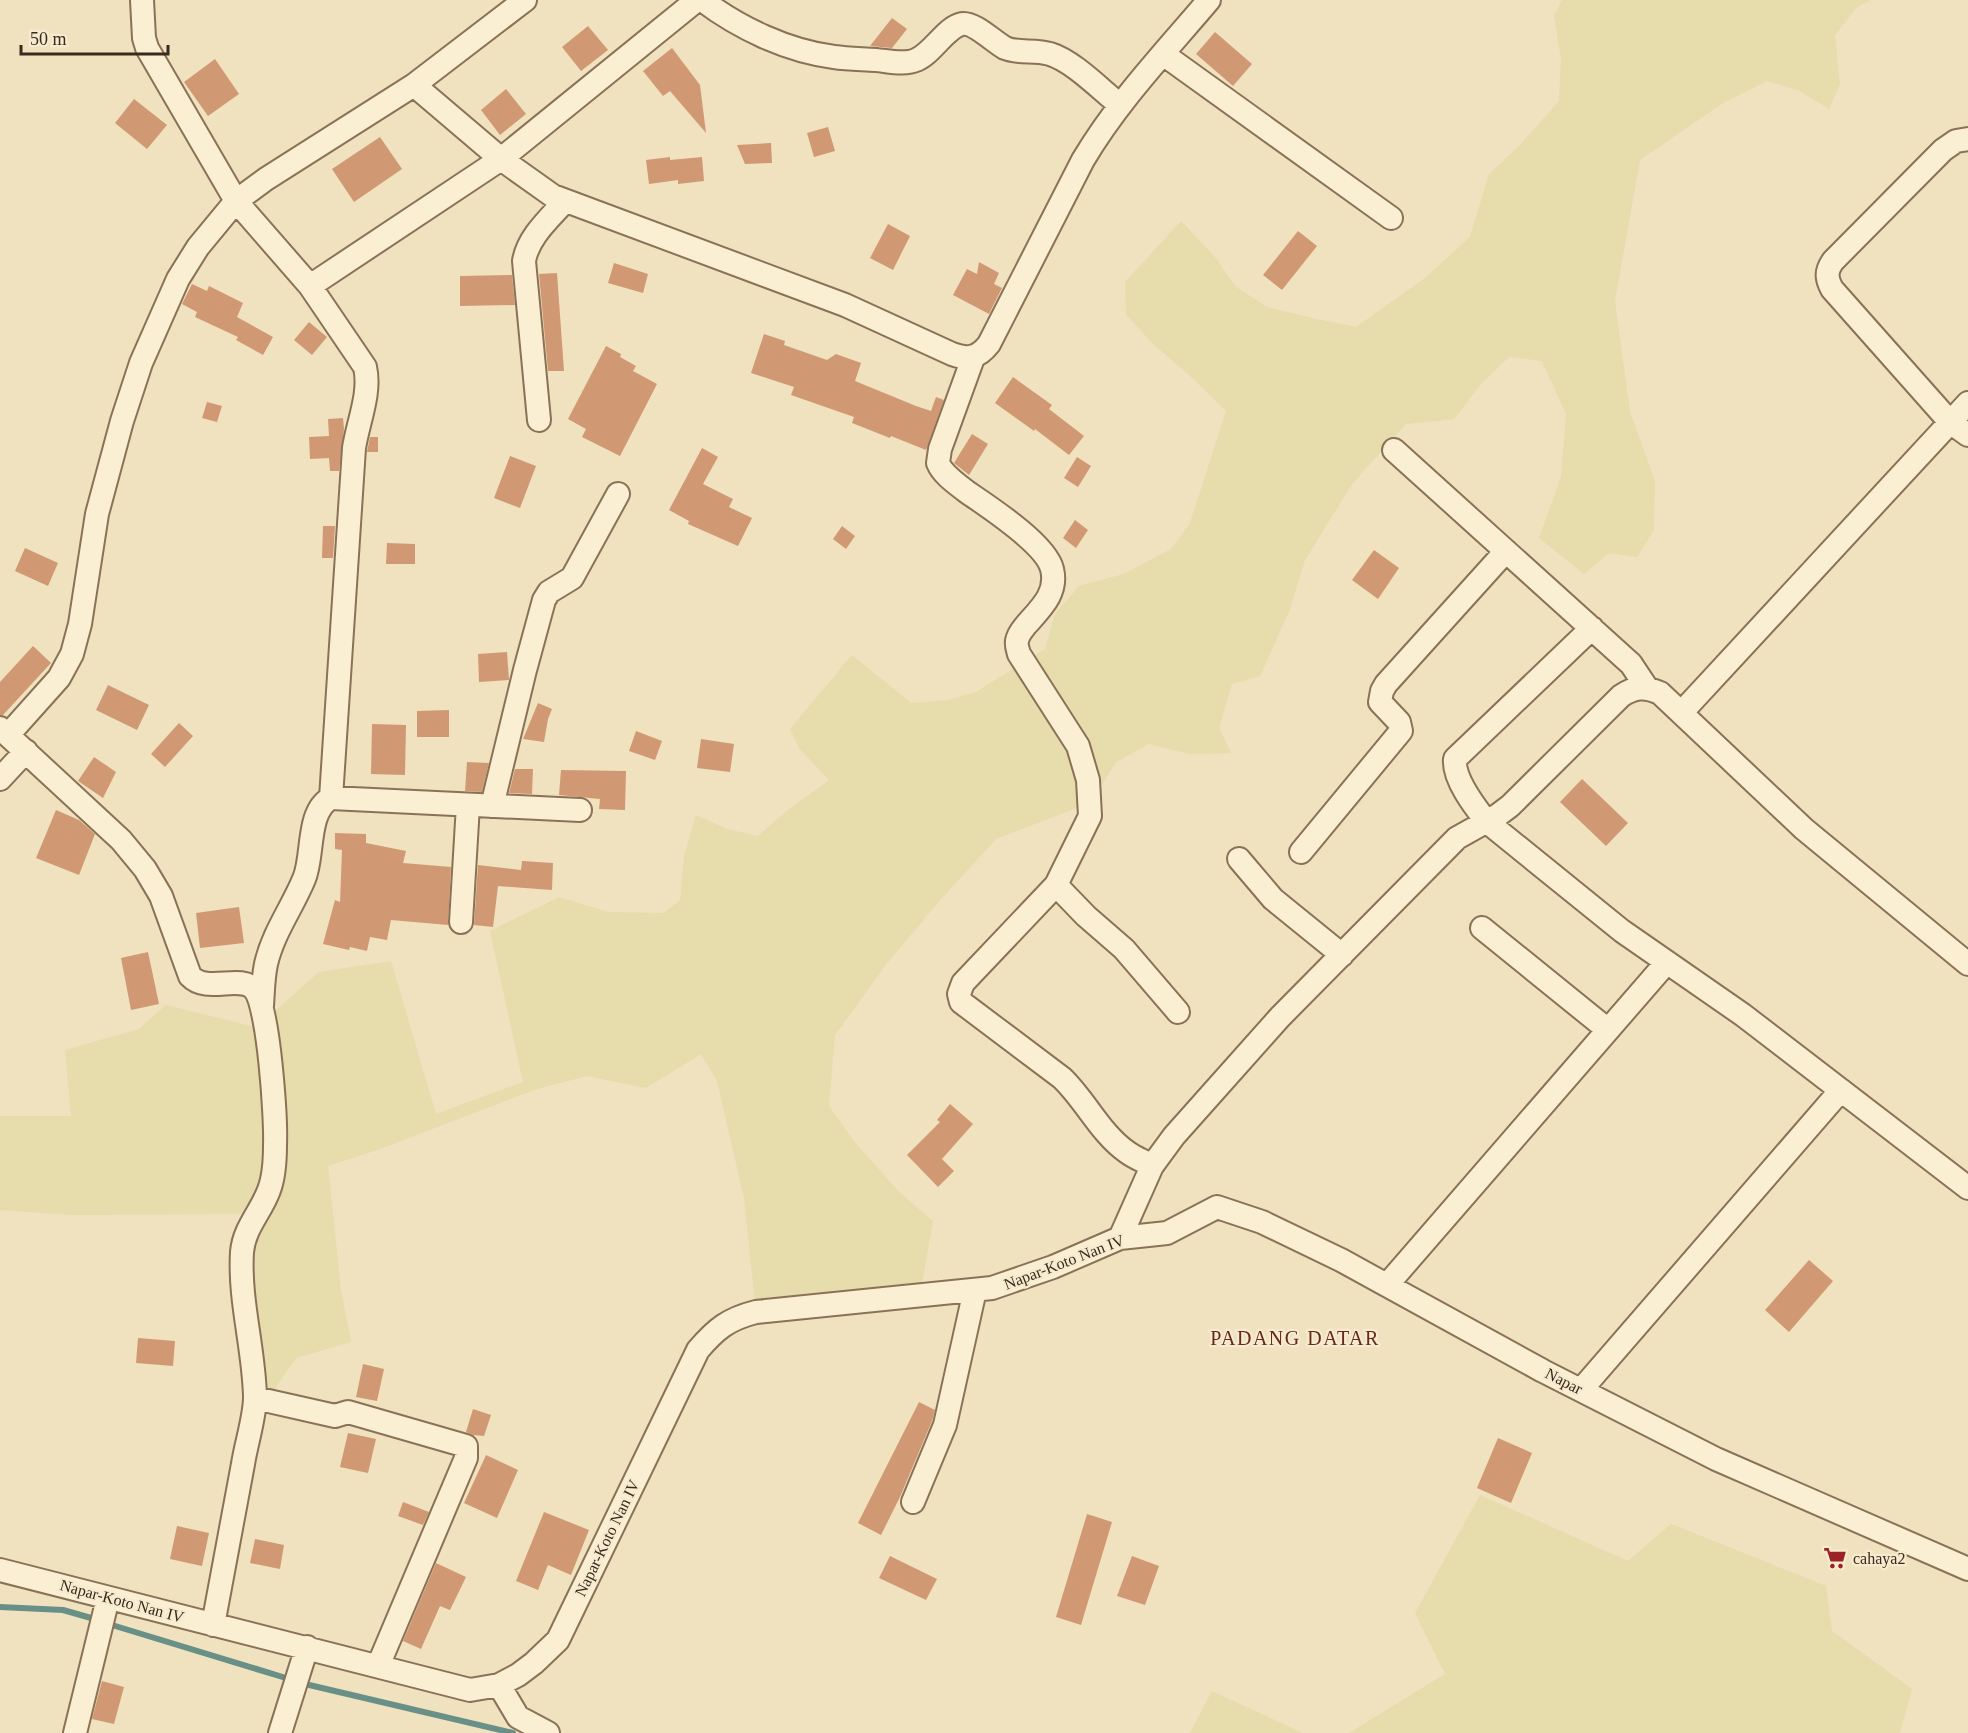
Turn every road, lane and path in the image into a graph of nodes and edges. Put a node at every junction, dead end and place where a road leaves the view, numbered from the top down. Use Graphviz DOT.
graph roads {
  1 [pos="142,0"];
  2 [pos="525,0"];
  3 [pos="699,0"];
  4 [pos="1209,0"];
  5 [pos="1163,54"];
  6 [pos="414,85"];
  7 [pos="1120,105"];
  8 [pos="1968,139"];
  9 [pos="501,159"];
  10 [pos="237,201"];
  11 [pos="565,201"];
  12 [pos="1391,218"];
  13 [pos="310,286"];
  14 [pos="973,358"];
  15 [pos="1968,403"];
  16 [pos="539,420"];
  17 [pos="1950,422"];
  18 [pos="1968,435"];
  19 [pos="1394,450"];
  20 [pos="618,494"];
  21 [pos="1506,550"];
  22 [pos="1592,628"];
  23 [pos="1647,688"];
  24 [pos="1682,712"];
  25 [pos="4,732"];
  26 [pos="26,752"];
  27 [pos="0,779"];
  28 [pos="331,798"];
  29 [pos="468,805"];
  30 [pos="492,806"];
  31 [pos="580,810"];
  32 [pos="1486,821"];
  33 [pos="1301,852"];
  34 [pos="1239,859"];
  35 [pos="1056,885"];
  36 [pos="461,922"];
  37 [pos="1482,928"];
  38 [pos="1342,956"];
  39 [pos="1667,962"];
  40 [pos="1968,964"];
  41 [pos="259,1000"];
  42 [pos="1178,1012"];
  43 [pos="1608,1030"];
  44 [pos="1840,1090"];
  45 [pos="1152,1166"];
  46 [pos="1968,1188"];
  47 [pos="1167,1233"];
  48 [pos="1120,1238"];
  49 [pos="1387,1285"];
  50 [pos="975,1290"];
  51 [pos="1581,1390"];
  52 [pos="255,1398"];
  53 [pos="913,1502"];
  54 [pos="1968,1568"];
  55 [pos="0,1570"];
  56 [pos="108,1598"];
  57 [pos="213,1625"];
  58 [pos="307,1647"];
  59 [pos="378,1666"];
  60 [pos="499,1685"];
  61 [pos="75,1733"];
  62 [pos="280,1733"];
  63 [pos="548,1733"];
  1 -- 10 [label="street"];
  2 -- 6 [label="street"];
  3 -- 7 [label="street"];
  3 -- 9 [label="street"];
  4 -- 5 [label="street"];
  5 -- 7 [label="street"];
  5 -- 12 [label="street"];
  6 -- 9 [label="street"];
  6 -- 10 [label="street"];
  7 -- 14 [label="street"];
  8 -- 17 [label="street"];
  9 -- 11 [label="street"];
  9 -- 13 [label="street"];
  10 -- 13 [label="street"];
  10 -- 25 [label="street"];
  11 -- 14 [label="street"];
  11 -- 16 [label="street"];
  13 -- 28 [label="street"];
  14 -- 35 [label="street"];
  15 -- 17 [label="street"];
  17 -- 18 [label="street"];
  17 -- 24 [label="street"];
  19 -- 21 [label="street"];
  20 -- 30 [label="street"];
  21 -- 22 [label="street"];
  21 -- 33 [label="street"];
  22 -- 23 [label="street"];
  22 -- 32 [label="street"];
  23 -- 24 [label="street"];
  23 -- 32 [label="street"];
  24 -- 40 [label="street"];
  25 -- 26 [label="street"];
  26 -- 27 [label="street"];
  26 -- 41 [label="street"];
  28 -- 29 [label="street"];
  28 -- 41 [label="street"];
  29 -- 30 [label="street"];
  29 -- 36 [label="street"];
  30 -- 31 [label="street"];
  32 -- 38 [label="street"];
  32 -- 39 [label="street"];
  34 -- 38 [label="street"];
  35 -- 42 [label="street"];
  35 -- 45 [label="street"];
  37 -- 43 [label="street"];
  38 -- 45 [label="street"];
  39 -- 43 [label="street"];
  39 -- 44 [label="street"];
  41 -- 52 [label="street"];
  43 -- 49 [label="street"];
  44 -- 46 [label="street"];
  44 -- 51 [label="street"];
  45 -- 48 [label="street"];
  47 -- 48 [label="street, Napar-Koto Nan IV"];
  47 -- 49 [label="street, Napar"];
  48 -- 50 [label="street, Napar-Koto Nan IV"];
  49 -- 51 [label="street, Napar"];
  50 -- 53 [label="street"];
  50 -- 60 [label="street, Napar-Koto Nan IV"];
  51 -- 54 [label="street, Napar"];
  52 -- 57 [label="street"];
  52 -- 59 [label="street"];
  55 -- 56 [label="street, Napar-Koto Nan IV"];
  56 -- 57 [label="street, Napar-Koto Nan IV"];
  56 -- 61 [label="street"];
  57 -- 58 [label="street, Napar-Koto Nan IV"];
  58 -- 59 [label="street, Napar-Koto Nan IV"];
  58 -- 62 [label="street"];
  59 -- 60 [label="street, Napar-Koto Nan IV"];
  60 -- 63 [label="street"];
}
